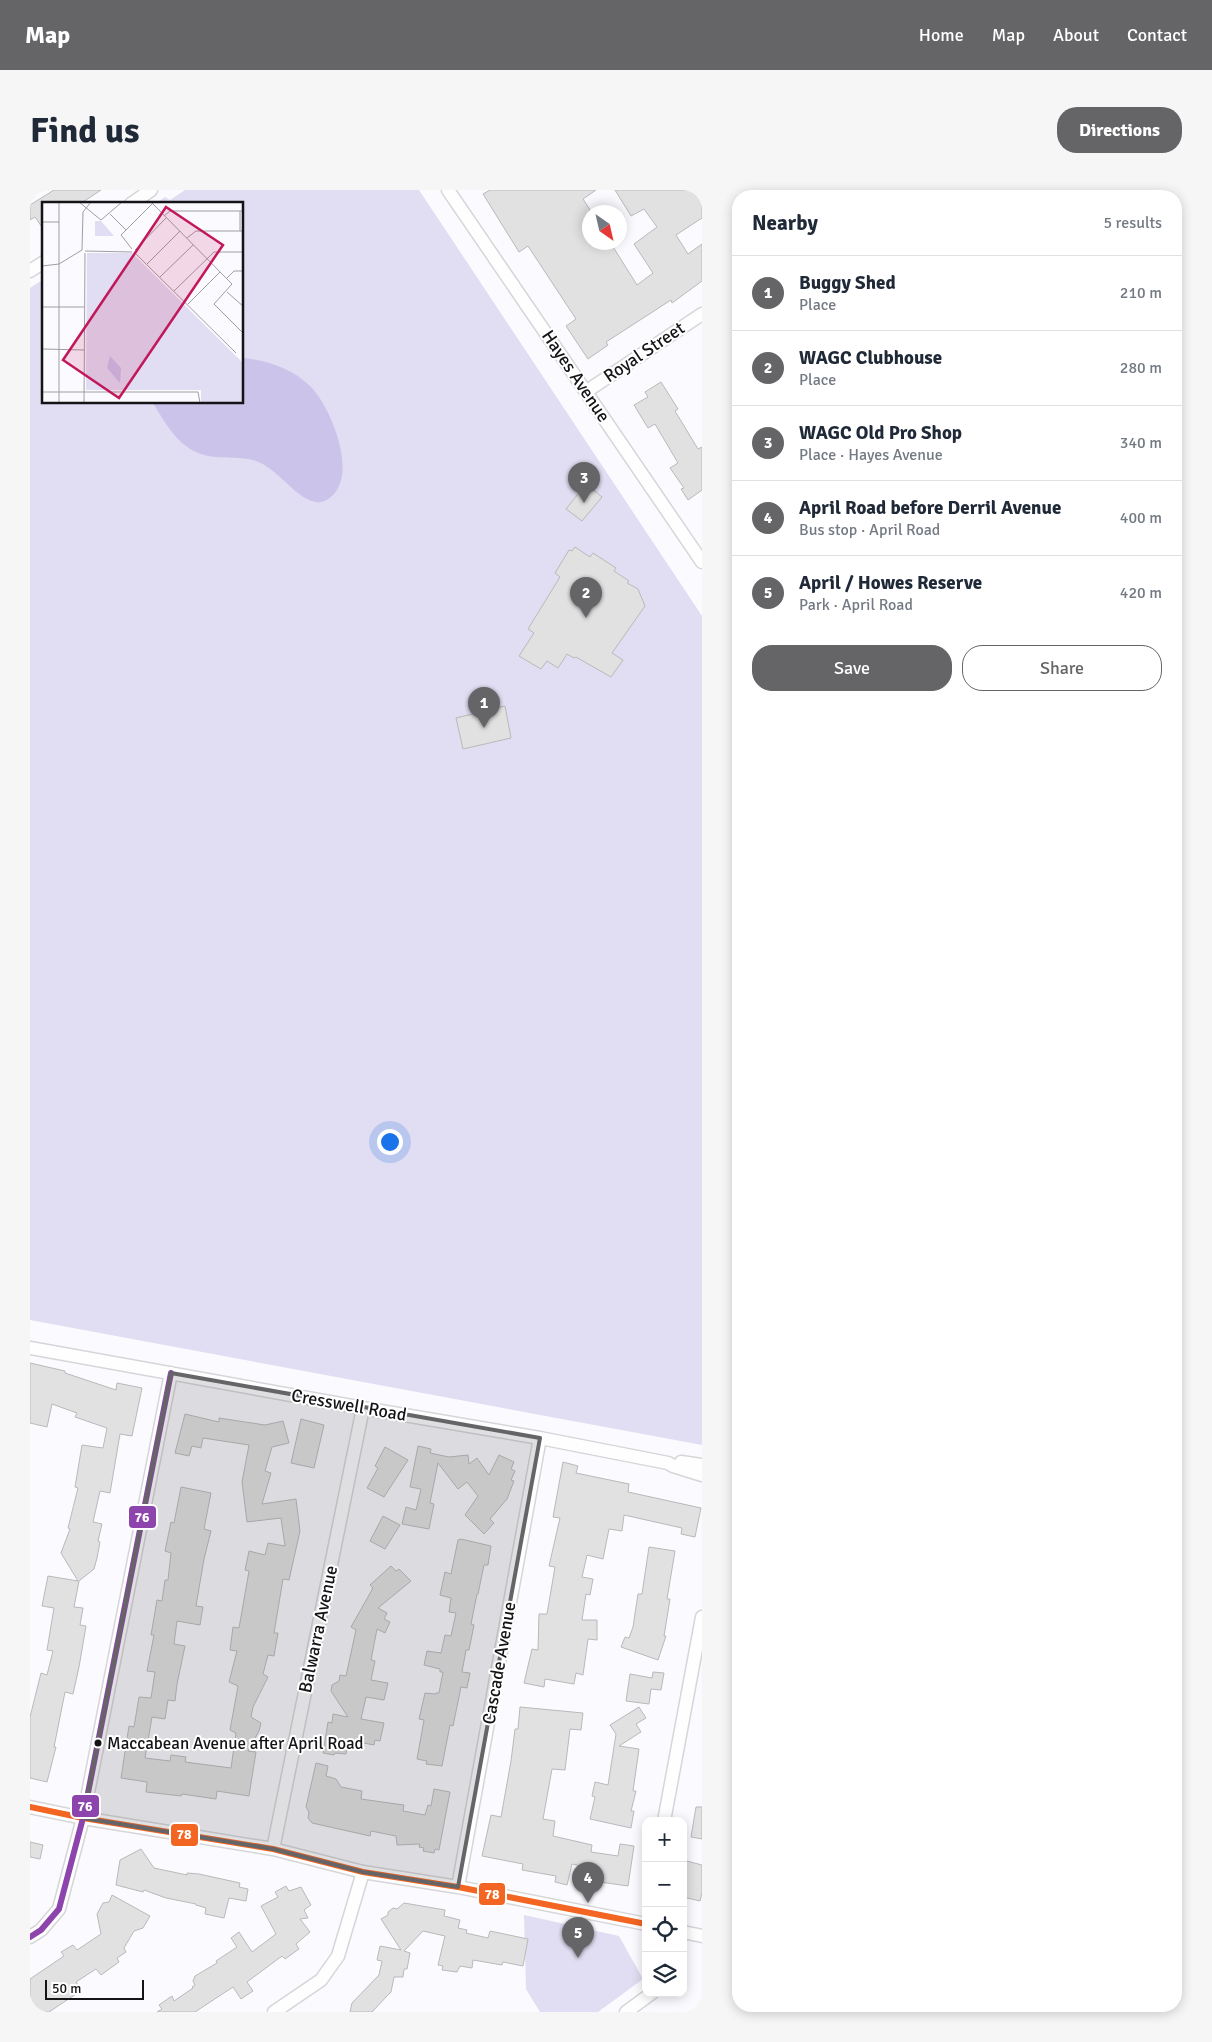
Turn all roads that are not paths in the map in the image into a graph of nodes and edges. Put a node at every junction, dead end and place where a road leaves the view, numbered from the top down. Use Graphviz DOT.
graph roads {
  1 [pos="448,190"];
  2 [pos="149,191"];
  3 [pos="134,202"];
  4 [pos="42,263"];
  5 [pos="30,272"];
  6 [pos="702,314"];
  7 [pos="587,391"];
  8 [pos="702,562"];
  9 [pos="30,1348"];
  10 [pos="171,1373"];
  11 [pos="363,1408"];
  12 [pos="540,1438"];
  13 [pos="668,1463"];
  14 [pos="702,1465"];
  15 [pos="702,1475"];
  16 [pos="702,1617"];
  17 [pos="30,1807"];
  18 [pos="665,1817"];
  19 [pos="83,1818"];
  20 [pos="273,1849"];
  21 [pos="363,1872"];
  22 [pos="458,1887"];
  23 [pos="642,1921"];
  24 [pos="687,1933"];
  25 [pos="702,1936"];
  26 [pos="30,1937"];
  27 [pos="647,1997"];
  28 [pos="274,2012"];
  29 [pos="626,2012"];
  1 -- 7 [label="street, Hayes Avenue"];
  2 -- 3 [label="street"];
  4 -- 5 [label="street"];
  6 -- 7 [label="street, Royal Street"];
  7 -- 8 [label="street, Hayes Avenue"];
  9 -- 10 [label="street, Cresswell Road"];
  10 -- 11 [label="street, Cresswell Road"];
  10 -- 19 [label="street"];
  11 -- 12 [label="street, Cresswell Road"];
  11 -- 20 [label="street, Balwarra Avenue"];
  12 -- 13 [label="street, Cresswell Road"];
  12 -- 22 [label="street, Cascade Avenue"];
  13 -- 14 [label="street, Cresswell Road"];
  13 -- 15 [label="street, Cresswell Road"];
  16 -- 18 [label="street"];
  17 -- 19 [label="street"];
  19 -- 20 [label="street"];
  19 -- 26 [label="street"];
  20 -- 21 [label="street"];
  21 -- 22 [label="street"];
  21 -- 28 [label="street"];
  22 -- 23 [label="street"];
  24 -- 25 [label="street"];
  27 -- 29 [label="street"];
}
